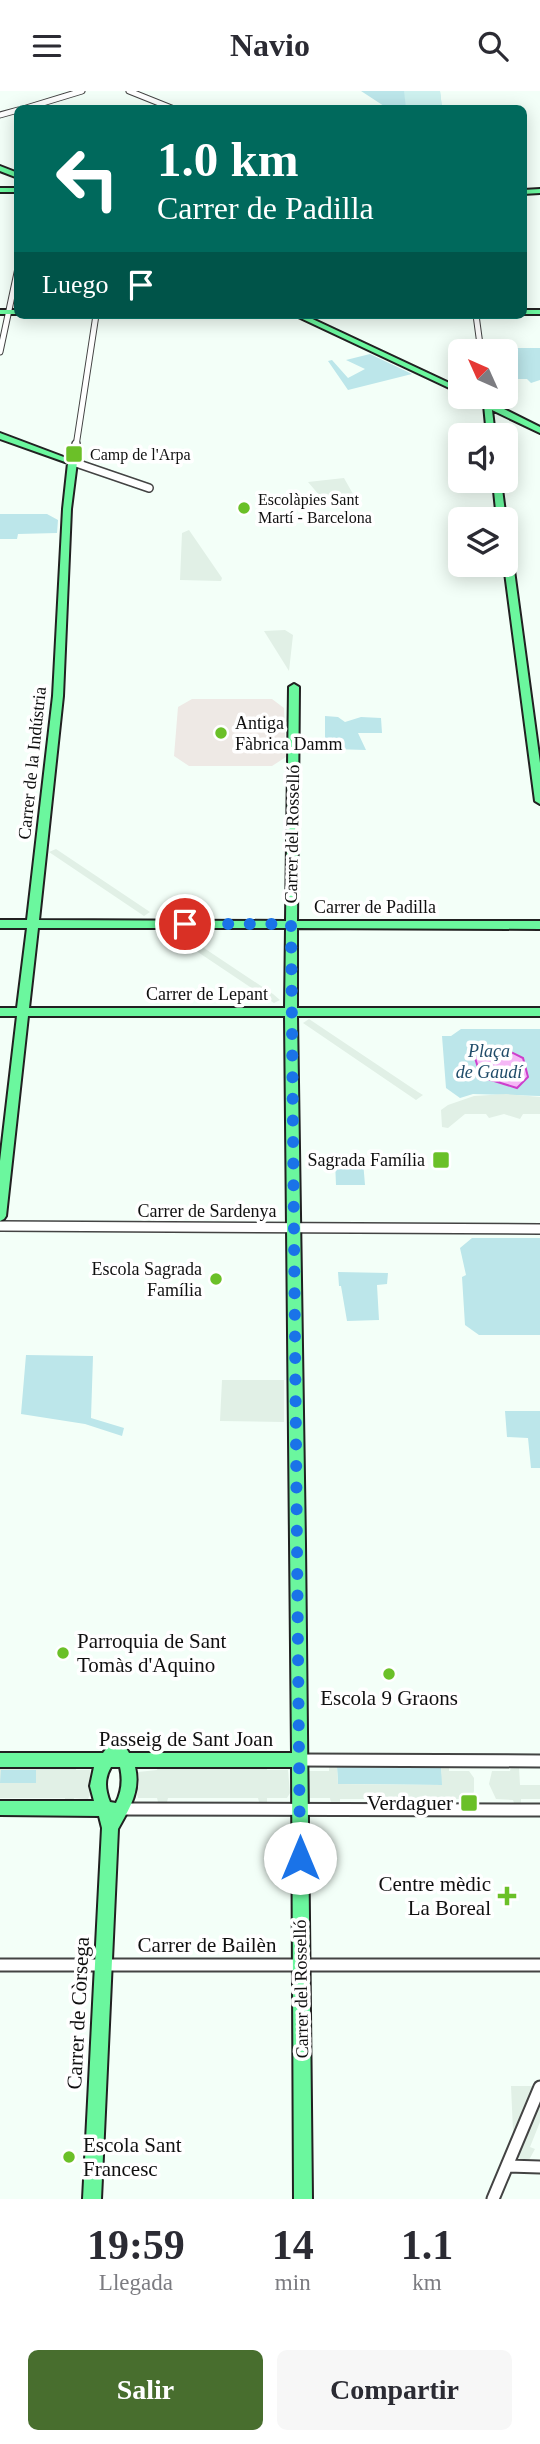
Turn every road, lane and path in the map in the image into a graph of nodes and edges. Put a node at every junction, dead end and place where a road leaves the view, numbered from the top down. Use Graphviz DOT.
graph roads {
  1 [pos="82,91"];
  2 [pos="129,91"];
  3 [pos="36,105"];
  4 [pos="164,105"];
  5 [pos="14,281"];
  6 [pos="4,312"];
  7 [pos="95,319"];
  8 [pos="306,319"];
  9 [pos="324,319"];
  10 [pos="477,319"];
  11 [pos="479,339"];
  12 [pos="384,347"];
  13 [pos="373,351"];
  14 [pos="0,352"];
  15 [pos="448,377"];
  16 [pos="448,385"];
  17 [pos="504,409"];
  18 [pos="511,409"];
  19 [pos="540,420"];
  20 [pos="540,429"];
  21 [pos="0,436"];
  22 [pos="73,462"];
  23 [pos="149,488"];
  24 [pos="510,577"];
  25 [pos="294,687"];
  26 [pos="540,801"];
  27 [pos="0,924"];
  28 [pos="33,924"];
  29 [pos="291,924"];
  30 [pos="540,925"];
  31 [pos="291,1011"];
  32 [pos="0,1012"];
  33 [pos="23,1012"];
  34 [pos="540,1012"];
  35 [pos="0,1216"];
  36 [pos="0,1226"];
  37 [pos="295,1227"];
  38 [pos="540,1229"];
  39 [pos="121,1752"];
  40 [pos="106,1759"];
  41 [pos="0,1760"];
  42 [pos="300,1760"];
  43 [pos="540,1761"];
  44 [pos="0,1808"];
  45 [pos="104,1808"];
  46 [pos="121,1809"];
  47 [pos="540,1810"];
  48 [pos="300,1811"];
  49 [pos="110,1828"];
  50 [pos="300,1963"];
  51 [pos="0,1965"];
  52 [pos="103,1965"];
  53 [pos="540,1965"];
  54 [pos="540,2087"];
  55 [pos="508,2166"];
  56 [pos="540,2167"];
  57 [pos="92,2199"];
  58 [pos="303,2199"];
  59 [pos="493,2199"];
  1 -- 3 [label="street"];
  2 -- 4 [label="street"];
  5 -- 6 [label="street"];
  6 -- 14 [label="street"];
  7 -- 22 [label="street, Carrer de la Indústria"];
  8 -- 13 [label="main road"];
  9 -- 12 [label="main road"];
  10 -- 11 [label="street"];
  12 -- 13 [label="main road"];
  12 -- 15 [label="main road"];
  13 -- 16 [label="main road"];
  17 -- 20 [label="main road"];
  18 -- 19 [label="main road"];
  21 -- 22 [label="main road"];
  22 -- 23 [label="street"];
  22 -- 28 [label="main road, Carrer de la Indústria"];
  24 -- 26 [label="main road"];
  25 -- 29 [label="main road, Carrer del Rosselló"];
  27 -- 28 [label="main road, Carrer de Padilla"];
  28 -- 29 [label="main road, Carrer de Padilla"];
  28 -- 33 [label="main road, Carrer de la Indústria"];
  29 -- 30 [label="main road, Carrer de Padilla"];
  29 -- 31 [label="main road, Carrer del Rosselló"];
  31 -- 33 [label="main road, Carrer de Lepant"];
  31 -- 34 [label="main road, Carrer de Lepant"];
  31 -- 37 [label="main road, Carrer del Rosselló"];
  32 -- 33 [label="main road, Carrer de Lepant"];
  33 -- 35 [label="main road, Carrer de la Indústria"];
  36 -- 37 [label="street, Carrer de Sardenya"];
  37 -- 38 [label="street, Carrer de Sardenya"];
  37 -- 42 [label="main road, Carrer del Rosselló"];
  39 -- 40 [label="main road, Passeig de Sant Joan"];
  39 -- 42 [label="main road, Passeig de Sant Joan"];
  39 -- 46 [label="main road"];
  40 -- 41 [label="main road, Passeig de Sant Joan"];
  40 -- 45 [label="main road"];
  42 -- 43 [label="street, Passeig de Sant Joan"];
  42 -- 48 [label="main road, Carrer del Rosselló"];
  44 -- 45 [label="main road"];
  45 -- 46 [label="main road"];
  45 -- 49 [label="main road"];
  46 -- 48 [label="street"];
  46 -- 49 [label="main road"];
  47 -- 48 [label="street"];
  48 -- 50 [label="main road, Carrer del Rosselló"];
  49 -- 52 [label="main road, Carrer de Còrsega"];
  50 -- 52 [label="street, Carrer de Bailèn"];
  50 -- 53 [label="street, Carrer de Bailèn"];
  50 -- 58 [label="main road, Carrer del Rosselló"];
  51 -- 52 [label="street, Carrer de Bailèn"];
  52 -- 57 [label="main road, Carrer de Còrsega"];
  54 -- 55 [label="street"];
  55 -- 56 [label="street"];
  55 -- 59 [label="street"];
}
